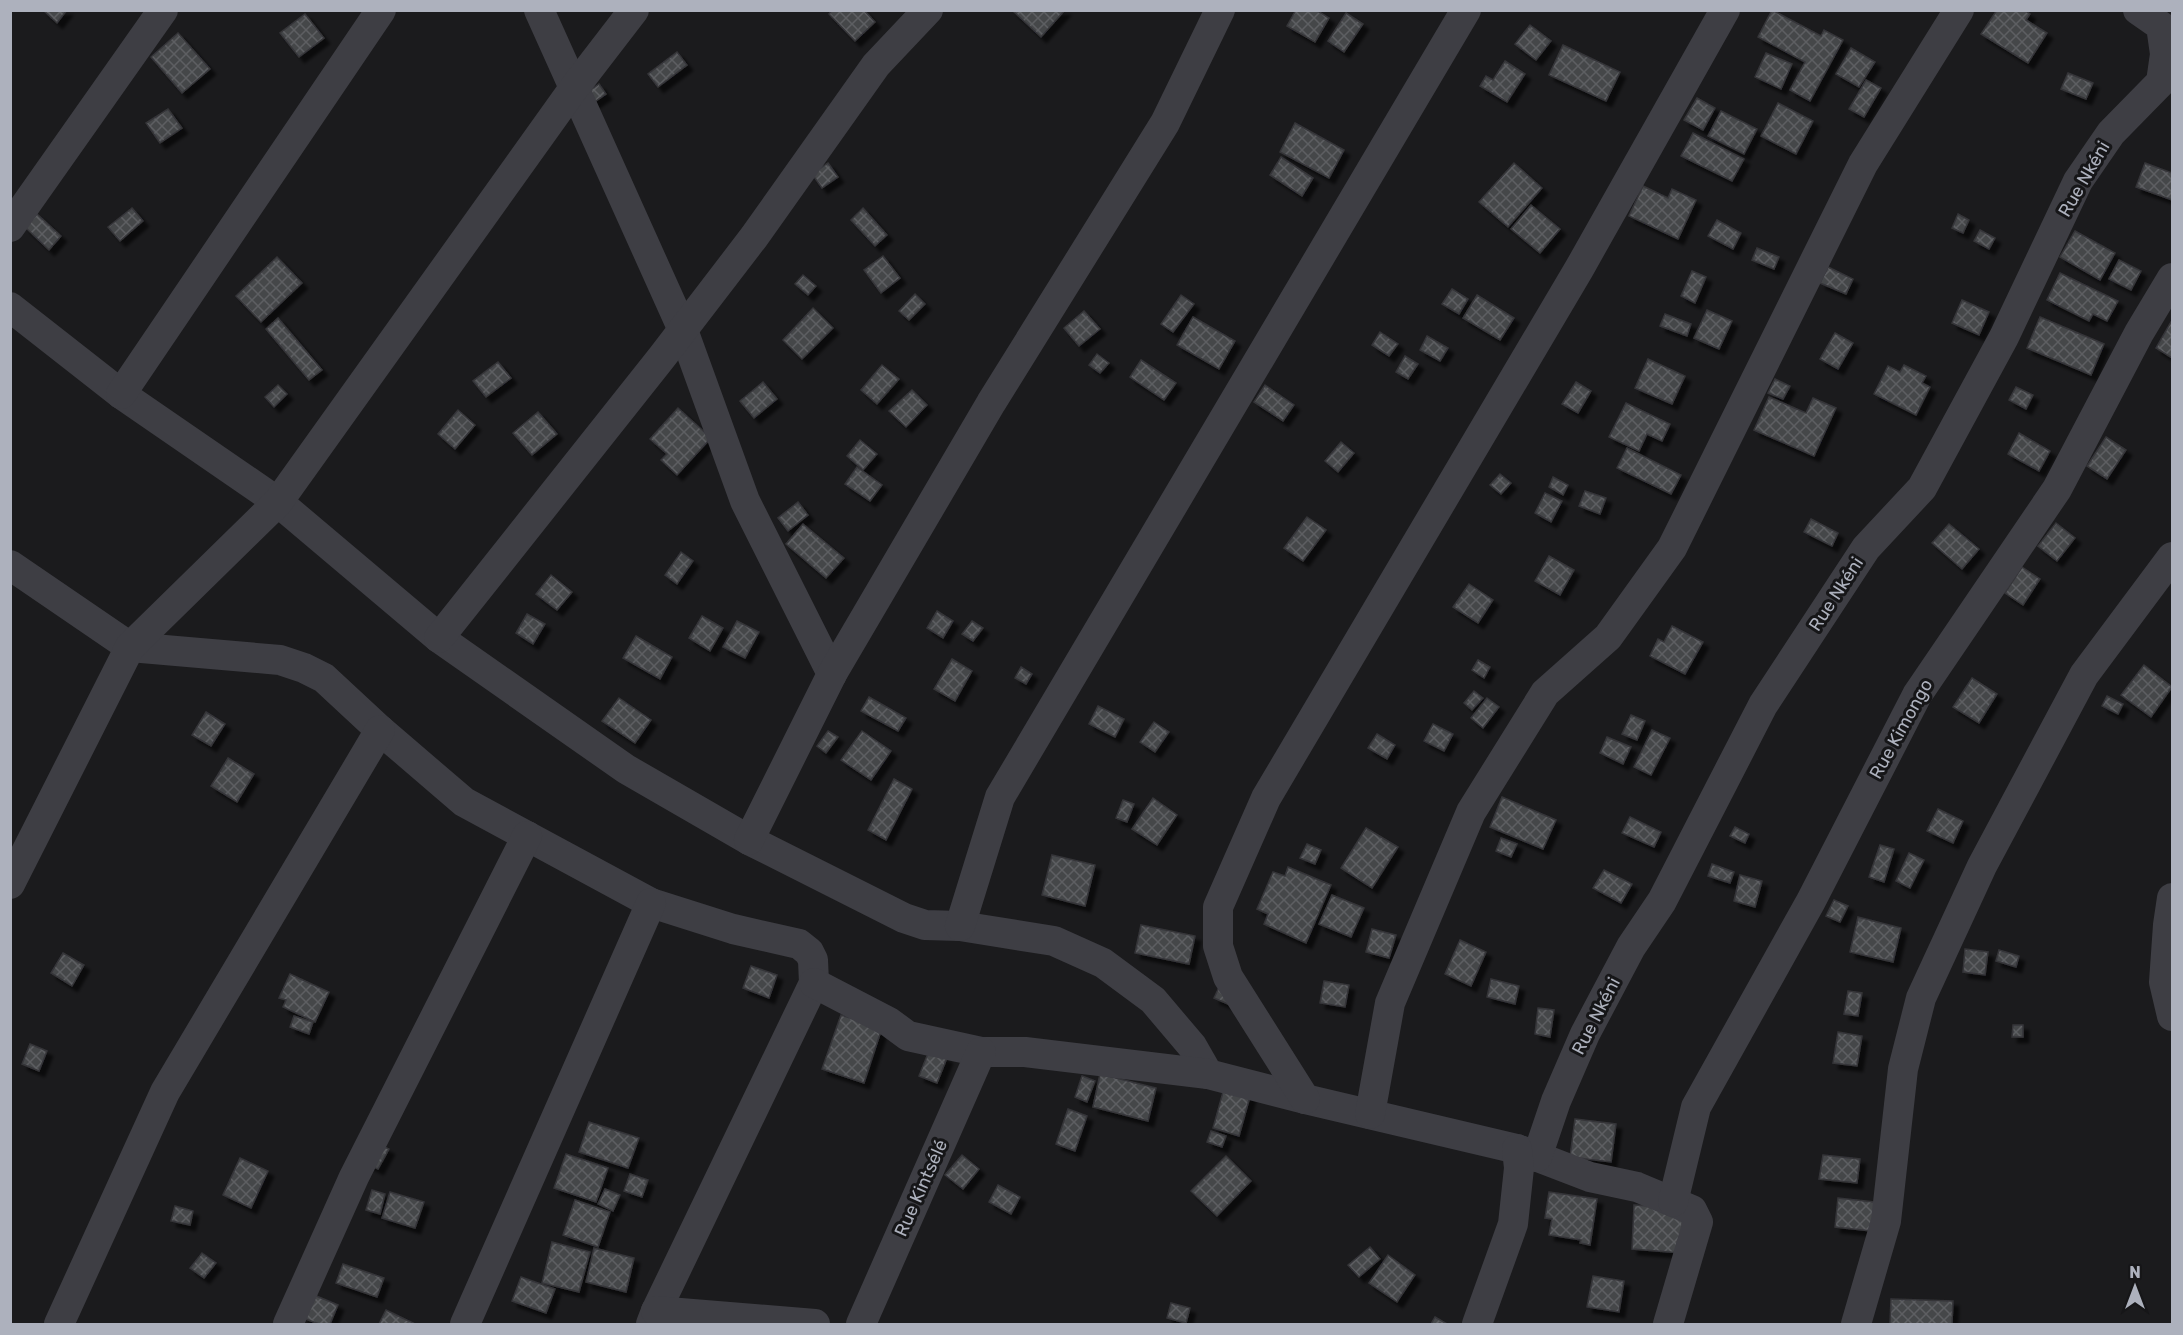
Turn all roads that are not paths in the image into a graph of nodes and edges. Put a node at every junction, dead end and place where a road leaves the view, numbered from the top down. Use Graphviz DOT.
graph roads {
  1 [pos="163,10"];
  2 [pos="381,10"];
  3 [pos="539,10"];
  4 [pos="634,10"];
  5 [pos="928,10"];
  6 [pos="1220,10"];
  7 [pos="1466,10"];
  8 [pos="1725,10"];
  9 [pos="1959,10"];
  10 [pos="2138,10"];
  11 [pos="574,88"];
  12 [pos="10,227"];
  13 [pos="2172,278"];
  14 [pos="10,307"];
  15 [pos="683,330"];
  16 [pos="121,394"];
  17 [pos="278,502"];
  18 [pos="2172,557"];
  19 [pos="10,565"];
  20 [pos="439,638"];
  21 [pos="130,647"];
  22 [pos="832,674"];
  23 [pos="380,730"];
  24 [pos="527,836"];
  25 [pos="749,840"];
  26 [pos="18,851"];
  27 [pos="10,884"];
  28 [pos="2172,898"];
  29 [pos="651,903"];
  30 [pos="960,926"];
  31 [pos="814,983"];
  32 [pos="2172,1016"];
  33 [pos="981,1052"];
  34 [pos="1208,1074"];
  35 [pos="1305,1099"];
  36 [pos="1370,1114"];
  37 [pos="1527,1153"];
  38 [pos="1683,1206"];
  39 [pos="653,1318"];
  40 [pos="58,1324"];
  41 [pos="288,1324"];
  42 [pos="465,1324"];
  43 [pos="815,1324"];
  44 [pos="861,1324"];
  45 [pos="1477,1324"];
  46 [pos="1668,1324"];
  47 [pos="1856,1324"];
  1 -- 12 [label="street"];
  2 -- 16 [label="street"];
  3 -- 11 [label="street"];
  4 -- 11 [label="street"];
  5 -- 15 [label="street"];
  6 -- 22 [label="street"];
  7 -- 30 [label="street"];
  8 -- 35 [label="street"];
  9 -- 36 [label="street"];
  10 -- 37 [label="street, Rue Nkéni"];
  11 -- 15 [label="street"];
  11 -- 17 [label="street"];
  13 -- 38 [label="street, Rue Kimongo"];
  14 -- 16 [label="street"];
  15 -- 20 [label="street"];
  15 -- 22 [label="street"];
  16 -- 17 [label="street"];
  17 -- 20 [label="street"];
  17 -- 21 [label="street"];
  18 -- 47 [label="street"];
  19 -- 21 [label="street"];
  20 -- 25 [label="street"];
  21 -- 23 [label="street"];
  21 -- 26 [label="street"];
  22 -- 25 [label="street"];
  23 -- 24 [label="street"];
  23 -- 40 [label="street"];
  24 -- 29 [label="street"];
  24 -- 41 [label="street"];
  25 -- 30 [label="street"];
  26 -- 27 [label="street"];
  28 -- 32 [label="street"];
  29 -- 31 [label="street"];
  29 -- 42 [label="street"];
  30 -- 34 [label="street"];
  31 -- 33 [label="street"];
  31 -- 39 [label="street"];
  33 -- 34 [label="street"];
  33 -- 44 [label="street, Rue Kintsélé"];
  34 -- 35 [label="street"];
  35 -- 36 [label="street"];
  36 -- 37 [label="street"];
  37 -- 38 [label="street"];
  37 -- 45 [label="street, Rue Nkéni"];
  38 -- 46 [label="street, Rue Kimongo"];
  39 -- 43 [label="street"];
}
